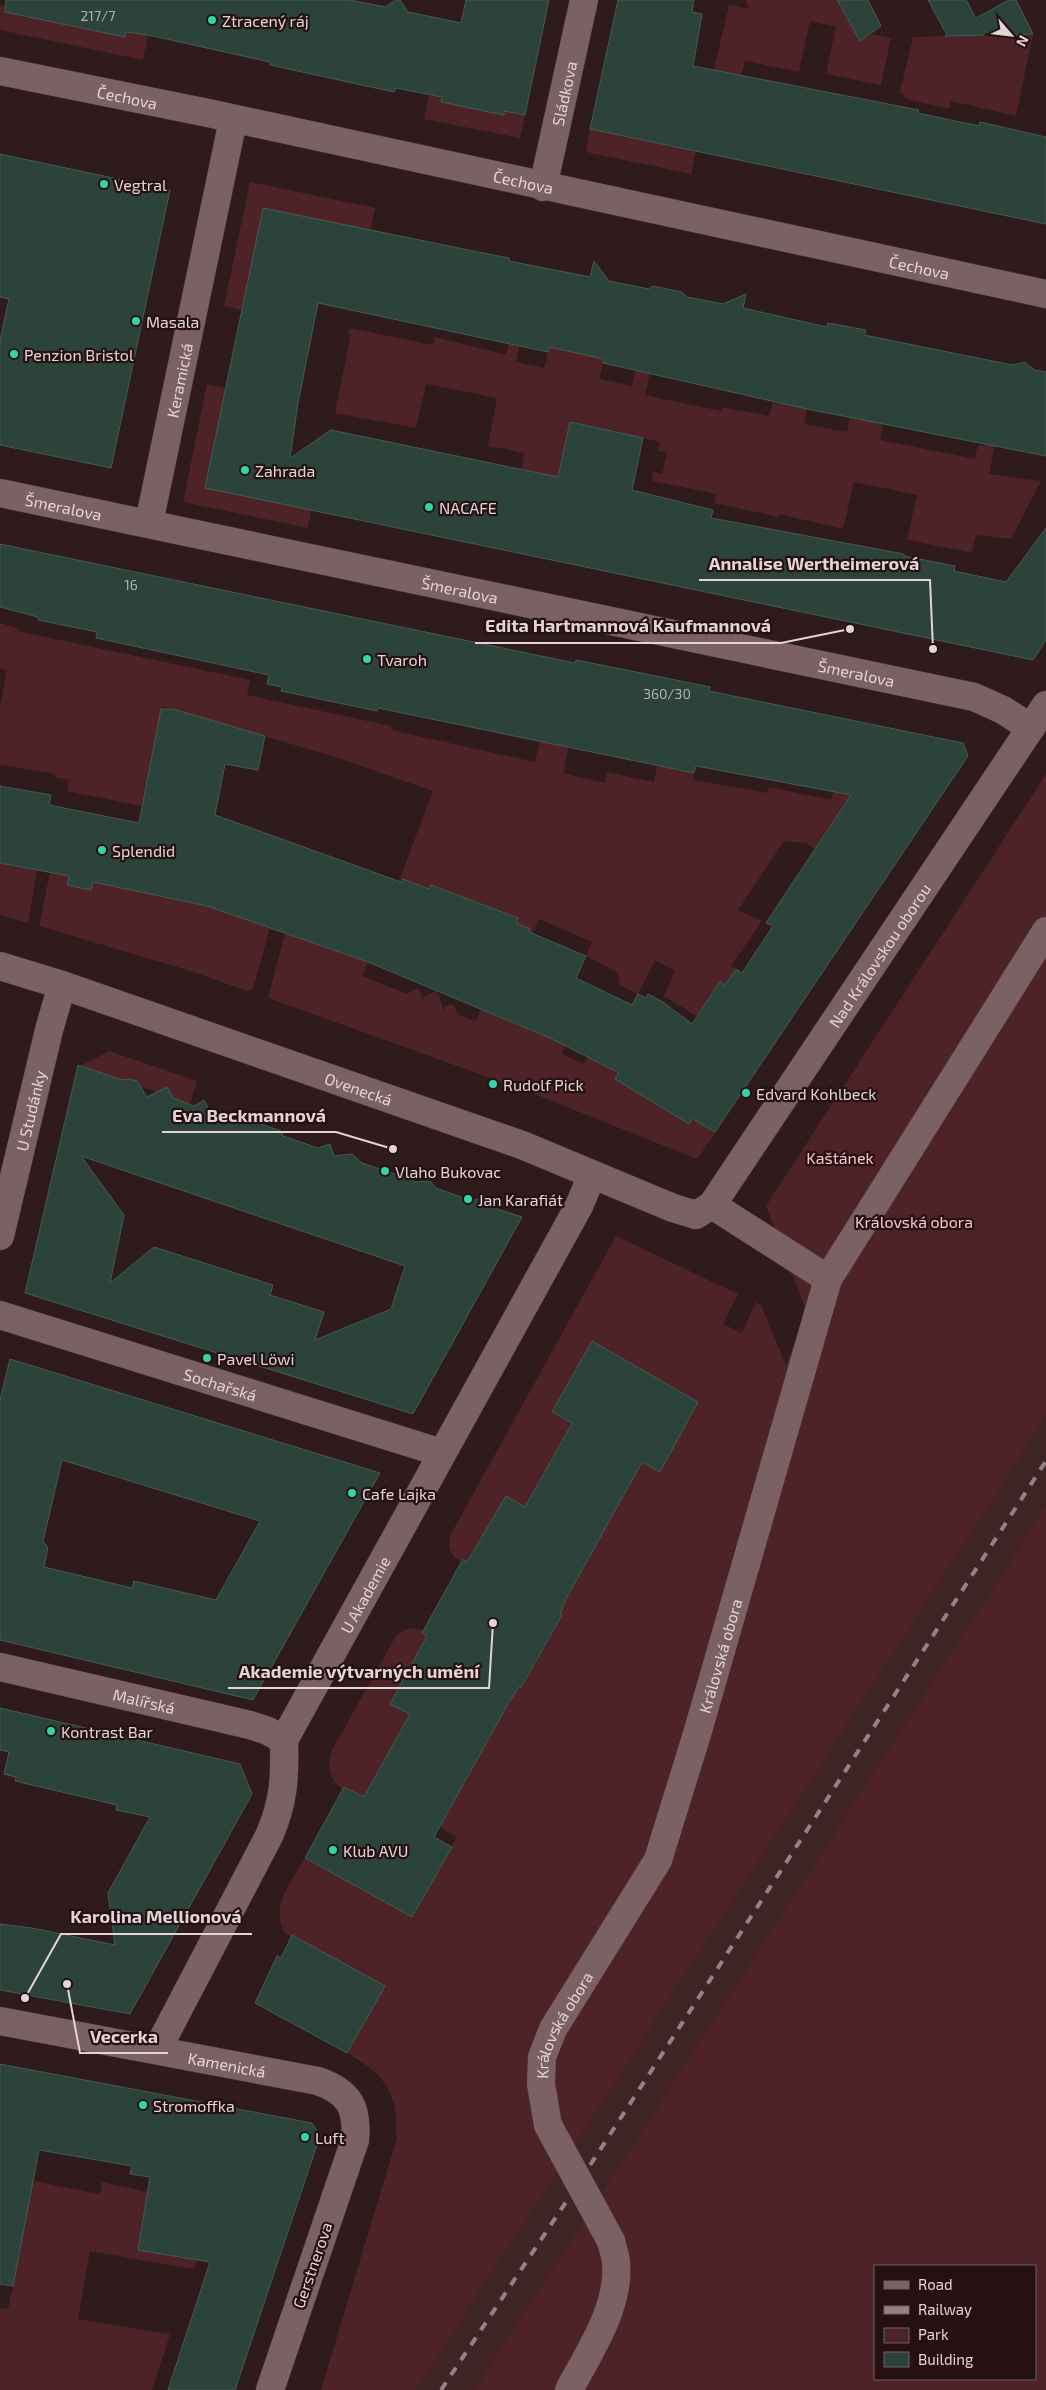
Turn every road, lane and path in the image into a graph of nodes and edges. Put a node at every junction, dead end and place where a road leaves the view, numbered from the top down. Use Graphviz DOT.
graph roads {
  1 [pos="584,0"];
  2 [pos="0,71"];
  3 [pos="234,120"];
  4 [pos="543,187"];
  5 [pos="1046,294"];
  6 [pos="0,493"];
  7 [pos="150,523"];
  8 [pos="1046,705"];
  9 [pos="1031,728"];
  10 [pos="1046,931"];
  11 [pos="0,966"];
  12 [pos="62,985"];
  13 [pos="592,1175"];
  14 [pos="712,1205"];
  15 [pos="0,1236"];
  16 [pos="828,1279"];
  17 [pos="0,1315"];
  18 [pos="442,1453"];
  19 [pos="0,1668"];
  20 [pos="284,1740"];
  21 [pos="0,2021"];
  22 [pos="157,2050"];
  23 [pos="354,2140"];
  24 [pos="270,2390"];
  25 [pos="569,2390"];
  1 -- 4 [label="street, Sládkova"];
  2 -- 3 [label="street, Čechova"];
  3 -- 4 [label="street, Čechova"];
  3 -- 7 [label="street, Keramická"];
  4 -- 5 [label="street, Čechova"];
  6 -- 7 [label="street, Šmeralova"];
  7 -- 9 [label="street, Šmeralova"];
  8 -- 9 [label="street, Nad Královskou oborou"];
  9 -- 14 [label="street, Nad Královskou oborou"];
  10 -- 16 [label="street, Královská obora"];
  11 -- 12 [label="street, Ovenecká"];
  12 -- 13 [label="street, Ovenecká"];
  12 -- 15 [label="street, U Studánky"];
  13 -- 14 [label="street, Ovenecká"];
  13 -- 18 [label="street, U Akademie"];
  14 -- 16 [label="street"];
  16 -- 25 [label="street, Královská obora, bridge"];
  17 -- 18 [label="street, Sochařská"];
  18 -- 20 [label="street, U Akademie"];
  19 -- 20 [label="street, Malířská"];
  20 -- 22 [label="street"];
  21 -- 22 [label="street, Kamenická"];
  22 -- 23 [label="street, Kamenická"];
  23 -- 24 [label="street, Gerstnerova"];
}
